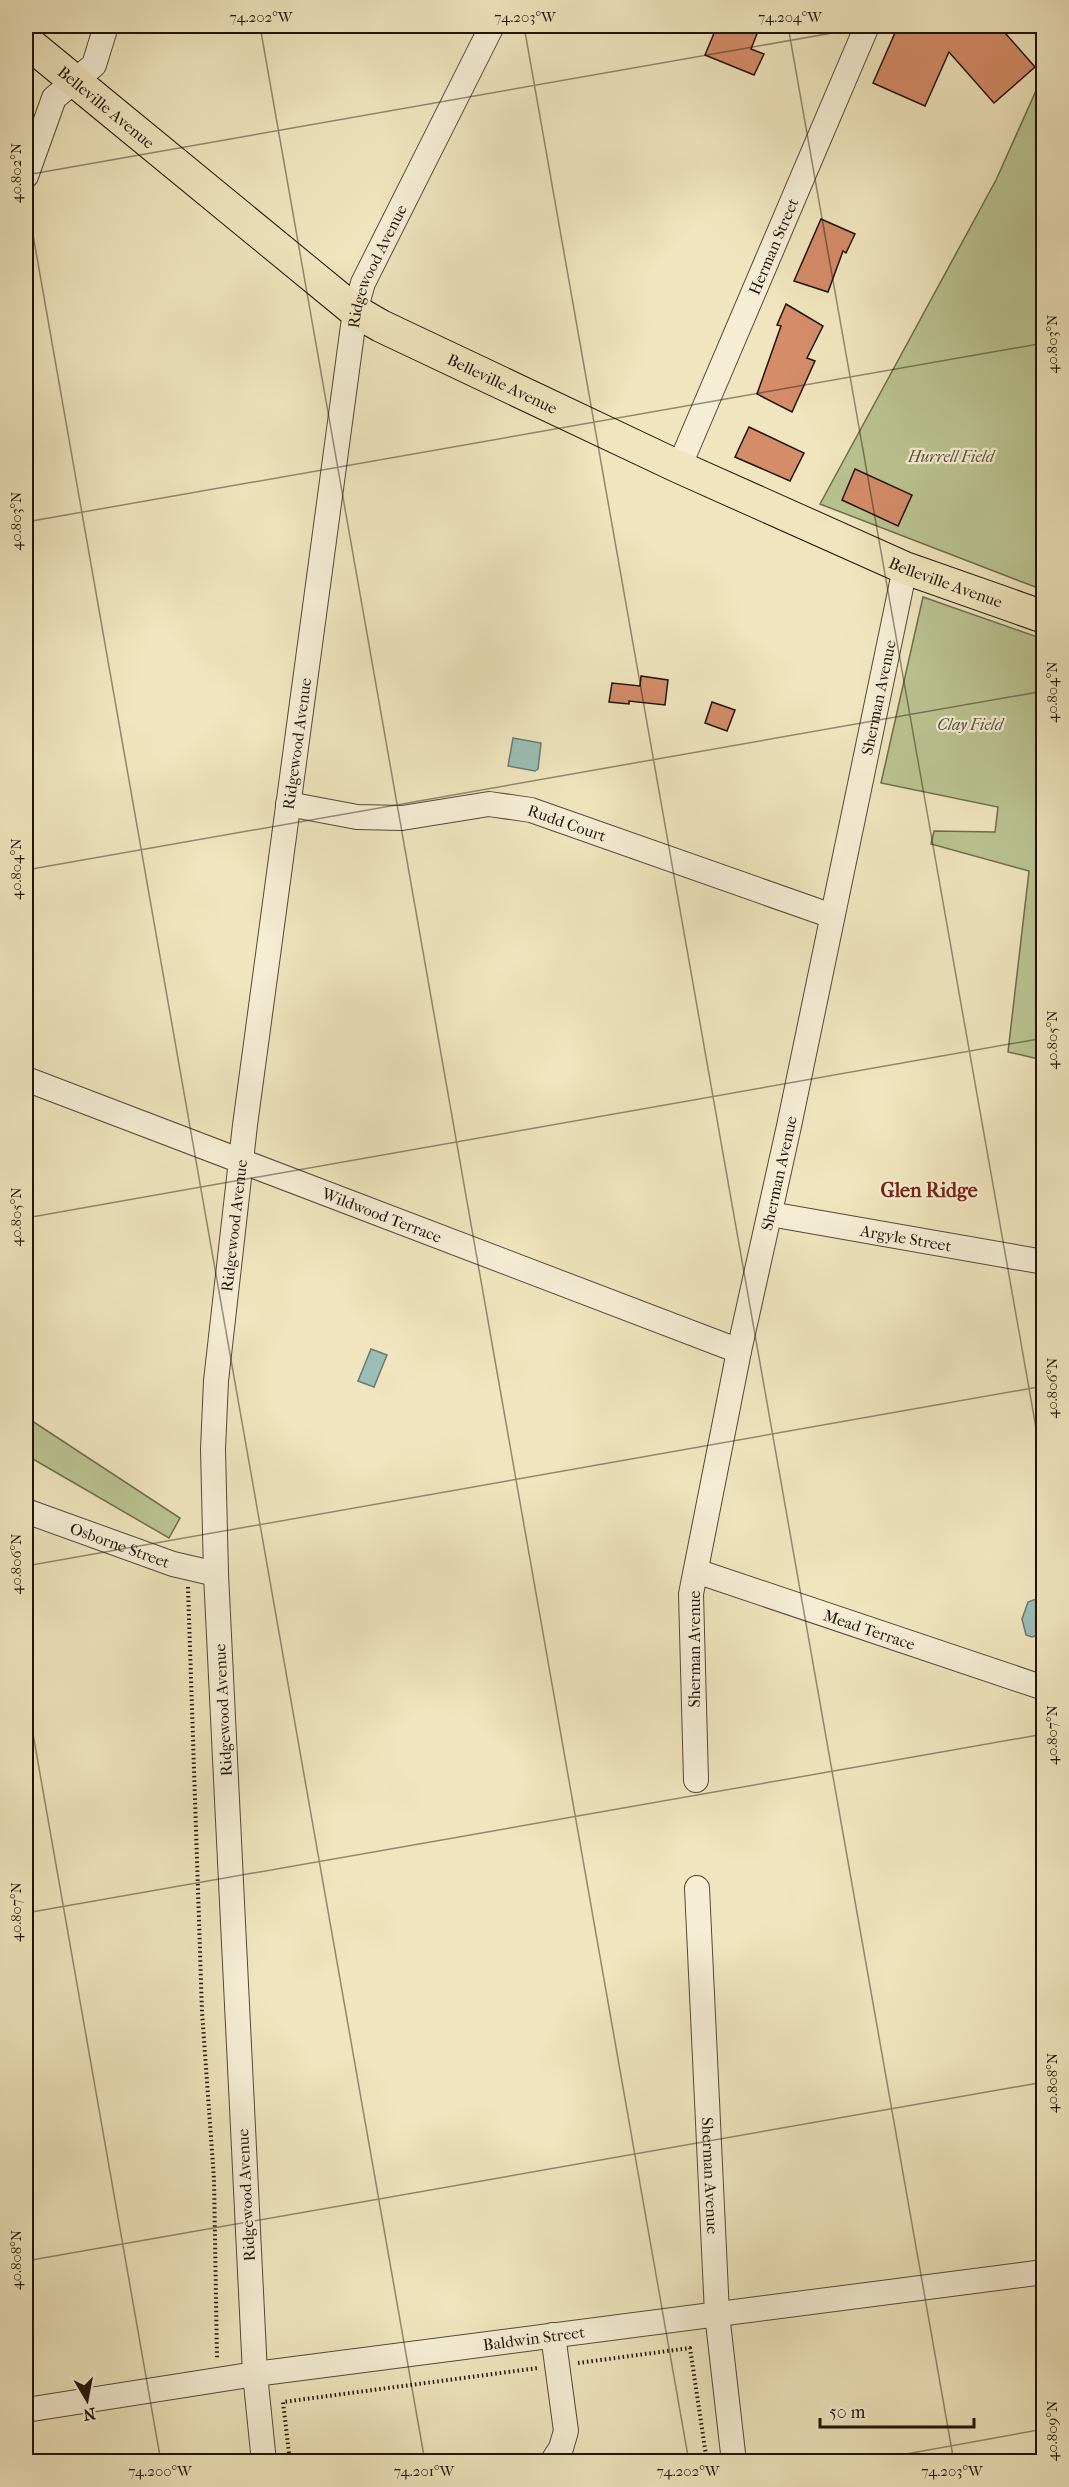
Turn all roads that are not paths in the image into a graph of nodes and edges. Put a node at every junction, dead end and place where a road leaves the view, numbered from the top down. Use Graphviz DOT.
graph roads {
  1 [pos="106,26"];
  2 [pos="492,26"];
  3 [pos="867,26"];
  4 [pos="26,41"];
  5 [pos="75,81"];
  6 [pos="26,176"];
  7 [pos="354,311"];
  8 [pos="679,467"];
  9 [pos="905,568"];
  10 [pos="1044,617"];
  11 [pos="288,804"];
  12 [pos="832,916"];
  13 [pos="26,1079"];
  14 [pos="241,1160"];
  15 [pos="770,1214"];
  16 [pos="1044,1262"];
  17 [pos="739,1351"];
  18 [pos="26,1511"];
  19 [pos="216,1564"];
  20 [pos="696,1571"];
  21 [pos="1044,1688"];
  22 [pos="696,1780"];
  23 [pos="696,1888"];
  24 [pos="1044,2272"];
  25 [pos="717,2314"];
  26 [pos="554,2335"];
  27 [pos="255,2374"];
  28 [pos="26,2410"];
  29 [pos="264,2462"];
  30 [pos="552,2462"];
  31 [pos="734,2462"];
  1 -- 5 [label="street"];
  2 -- 7 [label="street, Ridgewood Avenue"];
  3 -- 8 [label="street, Herman Street"];
  4 -- 5 [label="main road, Belleville Avenue"];
  5 -- 6 [label="street"];
  5 -- 7 [label="main road, Belleville Avenue"];
  7 -- 8 [label="main road, Belleville Avenue"];
  7 -- 11 [label="street, Ridgewood Avenue"];
  8 -- 9 [label="main road, Belleville Avenue"];
  9 -- 10 [label="main road, Belleville Avenue"];
  9 -- 12 [label="street, Sherman Avenue"];
  11 -- 12 [label="street, Rudd Court"];
  11 -- 14 [label="street, Ridgewood Avenue"];
  12 -- 15 [label="street, Sherman Avenue"];
  13 -- 14 [label="street, Wildwood Terrace"];
  14 -- 17 [label="street, Wildwood Terrace"];
  14 -- 19 [label="street, Ridgewood Avenue"];
  15 -- 16 [label="street, Argyle Street"];
  15 -- 17 [label="street, Sherman Avenue"];
  17 -- 20 [label="street, Sherman Avenue"];
  18 -- 19 [label="street, Osborne Street"];
  19 -- 27 [label="street, Ridgewood Avenue"];
  20 -- 21 [label="street, Mead Terrace"];
  20 -- 22 [label="street, Sherman Avenue"];
  23 -- 25 [label="street, Sherman Avenue"];
  24 -- 25 [label="street, Baldwin Street"];
  25 -- 26 [label="street, Baldwin Street"];
  25 -- 31 [label="street, Sherman Avenue"];
  26 -- 27 [label="street, Baldwin Street"];
  26 -- 30 [label="street"];
  27 -- 28 [label="street, Baldwin Street"];
  27 -- 29 [label="street, Ridgewood Avenue"];
}
